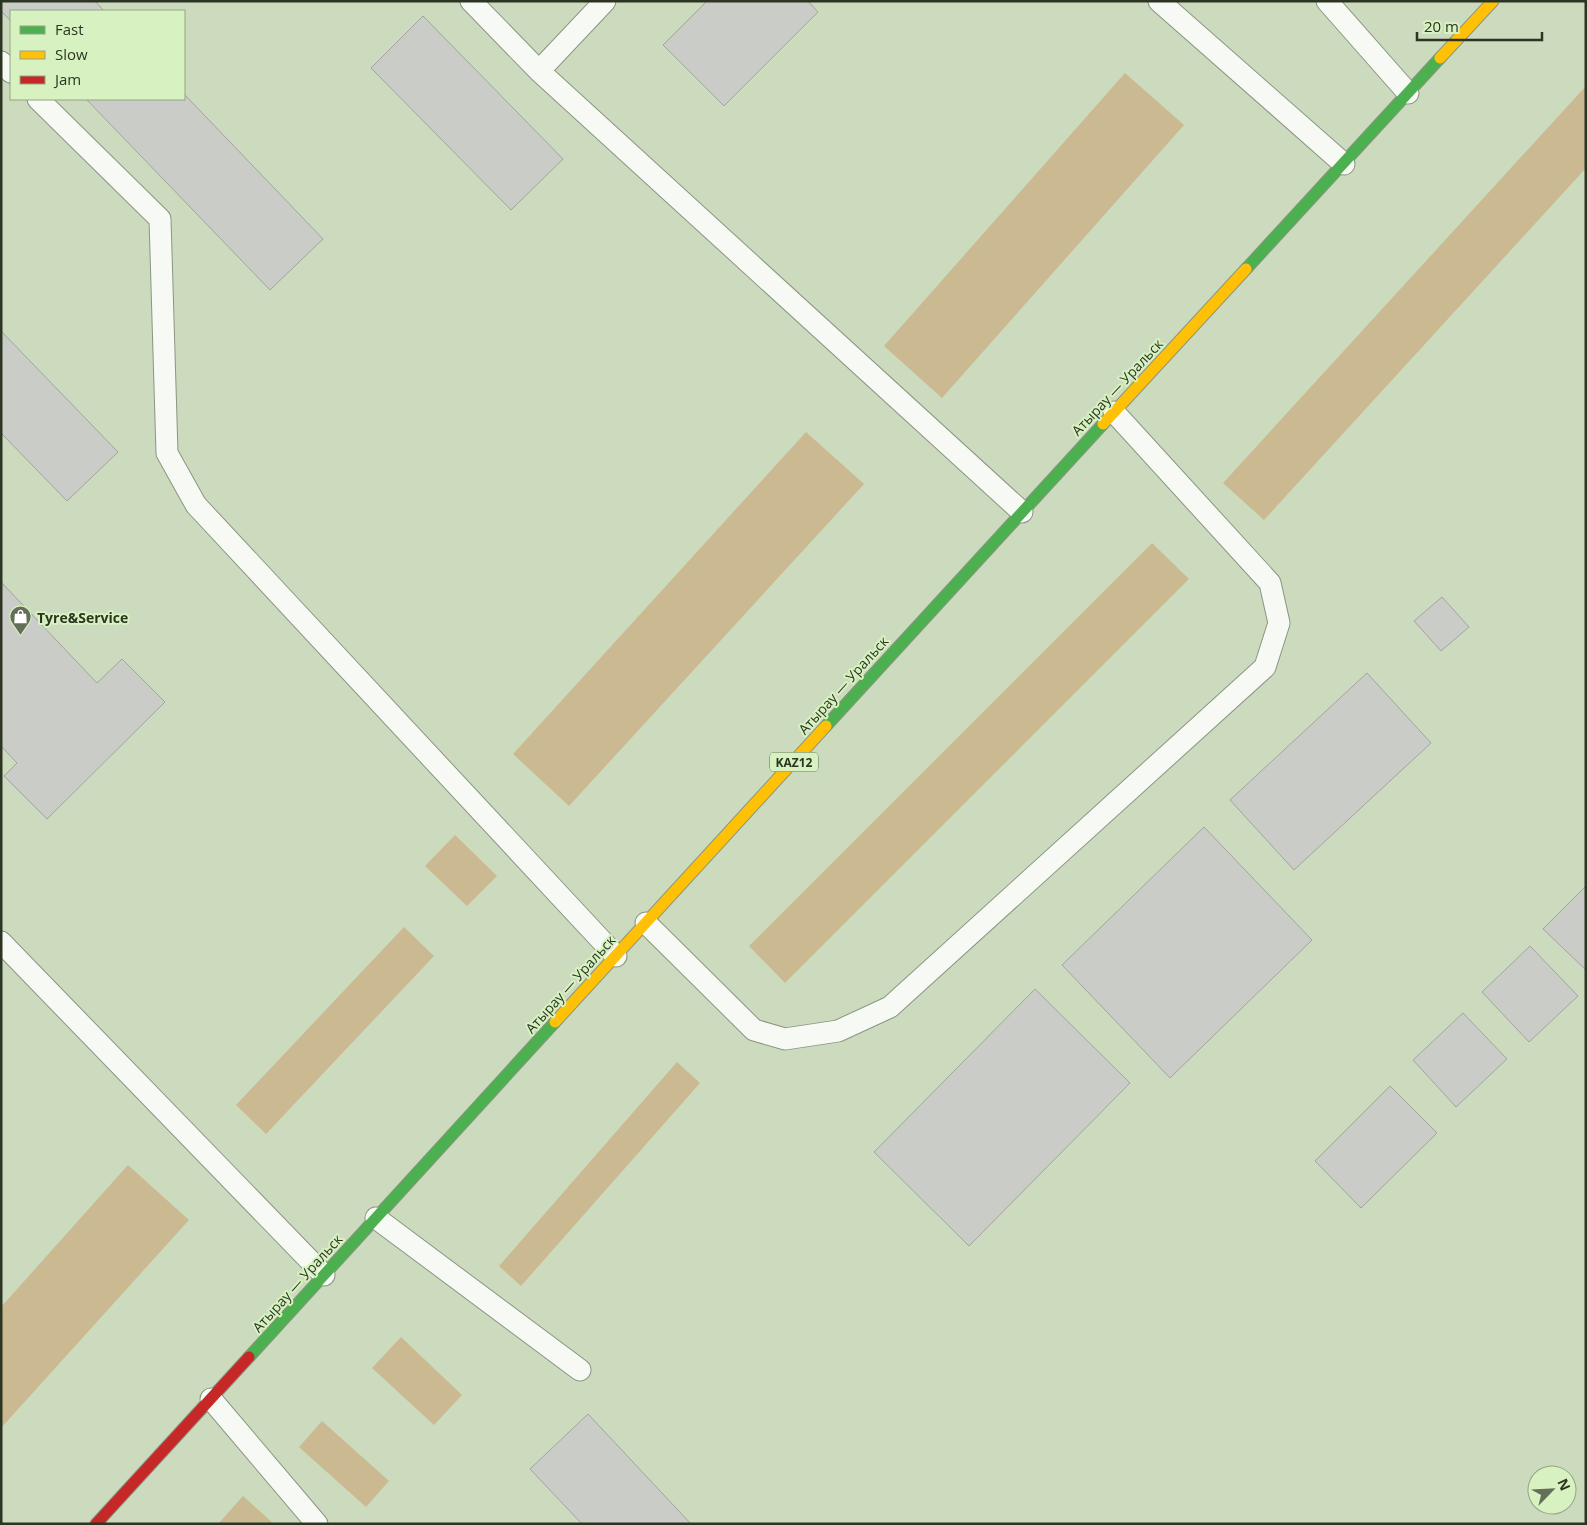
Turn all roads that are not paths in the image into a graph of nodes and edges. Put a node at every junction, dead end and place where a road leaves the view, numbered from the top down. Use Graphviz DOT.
graph roads {
  1 [pos="471,1"];
  2 [pos="605,1"];
  3 [pos="1159,1"];
  4 [pos="1327,1"];
  5 [pos="1493,1"];
  6 [pos="1,62"];
  7 [pos="10,71"];
  8 [pos="539,72"];
  9 [pos="1408,93"];
  10 [pos="39,100"];
  11 [pos="1344,164"];
  12 [pos="1114,412"];
  13 [pos="1022,512"];
  14 [pos="646,923"];
  15 [pos="1,942"];
  16 [pos="616,956"];
  17 [pos="376,1218"];
  18 [pos="324,1275"];
  19 [pos="580,1370"];
  20 [pos="211,1398"];
  21 [pos="96,1524"];
  22 [pos="317,1524"];
  1 -- 8 [label="lane"];
  2 -- 8 [label="lane"];
  3 -- 11 [label="lane"];
  4 -- 9 [label="lane"];
  5 -- 9 [label="highway, Атырау — Уральск / KAZ12"];
  6 -- 7 [label="lane"];
  8 -- 13 [label="lane"];
  9 -- 11 [label="highway, Атырау — Уральск / KAZ12"];
  10 -- 16 [label="lane"];
  11 -- 12 [label="highway, Атырау — Уральск / KAZ12"];
  12 -- 13 [label="highway, Атырау — Уральск / KAZ12"];
  12 -- 14 [label="lane"];
  13 -- 14 [label="highway, Атырау — Уральск / KAZ12"];
  14 -- 16 [label="highway, Атырау — Уральск / KAZ12"];
  15 -- 18 [label="lane"];
  16 -- 17 [label="highway, Атырау — Уральск / KAZ12"];
  17 -- 18 [label="highway, Атырау — Уральск / KAZ12"];
  17 -- 19 [label="lane"];
  18 -- 20 [label="highway, Атырау — Уральск / KAZ12"];
  20 -- 21 [label="highway, Атырау — Уральск / KAZ12"];
  20 -- 22 [label="lane"];
}
